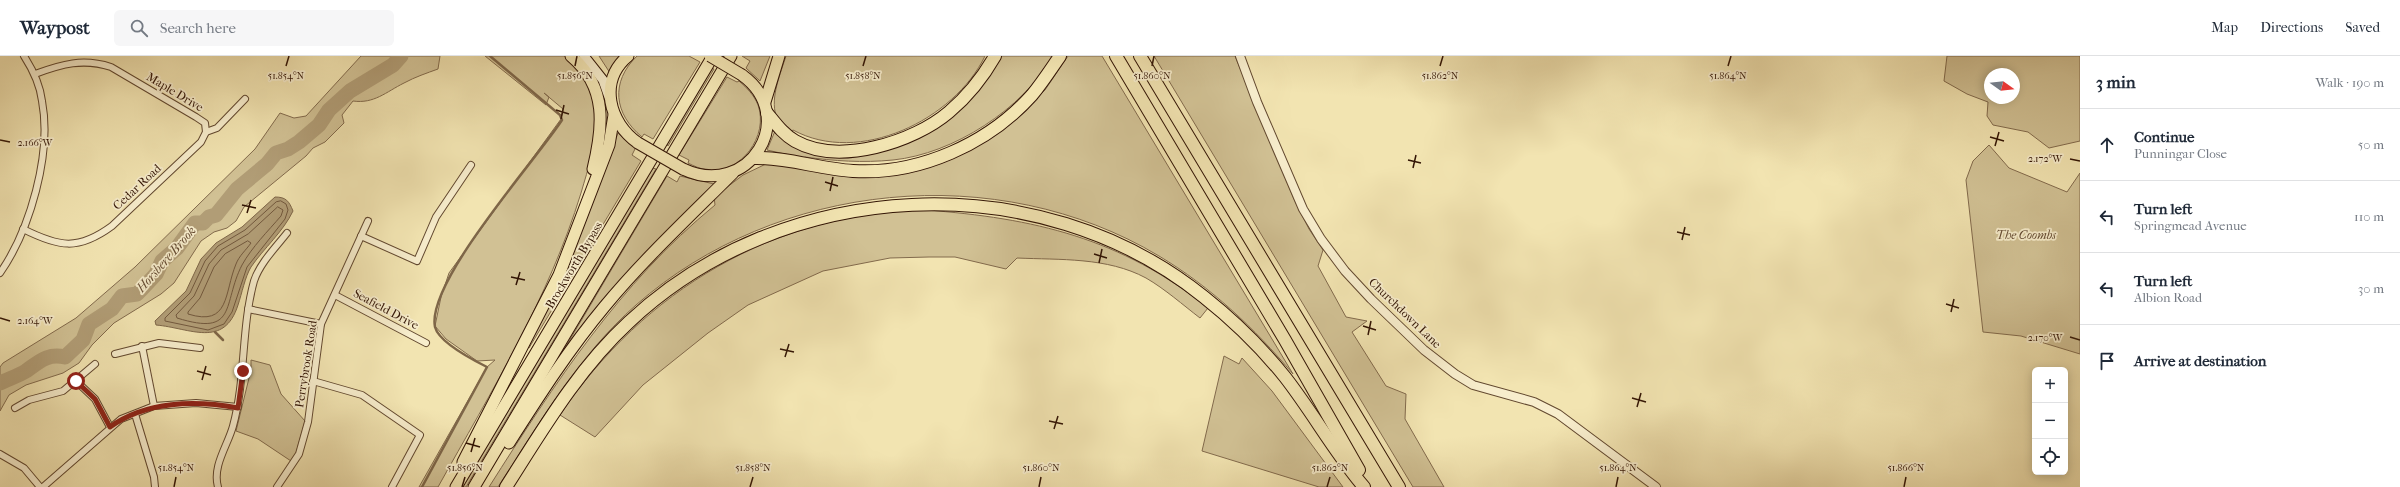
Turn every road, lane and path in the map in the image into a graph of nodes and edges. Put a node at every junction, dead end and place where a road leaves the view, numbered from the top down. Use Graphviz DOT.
graph roads {
  1 [pos="24,56"];
  2 [pos="571,56"];
  3 [pos="584,56"];
  4 [pos="628,56"];
  5 [pos="710,56"];
  6 [pos="713,56"];
  7 [pos="731,56"];
  8 [pos="779,56"];
  9 [pos="995,56"];
  10 [pos="1060,56"];
  11 [pos="1116,56"];
  12 [pos="1140,56"];
  13 [pos="1240,56"];
  14 [pos="35,74"];
  15 [pos="609,98"];
  16 [pos="245,99"];
  17 [pos="766,108"];
  18 [pos="614,116"];
  19 [pos="206,132"];
  20 [pos="754,158"];
  21 [pos="471,165"];
  22 [pos="733,173"];
  23 [pos="584,210"];
  24 [pos="368,221"];
  25 [pos="23,229"];
  26 [pos="287,233"];
  27 [pos="361,236"];
  28 [pos="0,274"];
  29 [pos="335,295"];
  30 [pos="248,309"];
  31 [pos="321,324"];
  32 [pos="426,343"];
  33 [pos="142,346"];
  34 [pos="200,348"];
  35 [pos="115,354"];
  36 [pos="95,364"];
  37 [pos="76,381"];
  38 [pos="313,381"];
  39 [pos="154,406"];
  40 [pos="15,408"];
  41 [pos="238,408"];
  42 [pos="135,414"];
  43 [pos="110,427"];
  44 [pos="0,454"];
  45 [pos="280,486"];
  46 [pos="40,487"];
  47 [pos="43,487"];
  48 [pos="155,487"];
  49 [pos="218,487"];
  50 [pos="392,487"];
  51 [pos="449,487"];
  52 [pos="456,487"];
  53 [pos="474,487"];
  54 [pos="480,487"];
  55 [pos="506,487"];
  56 [pos="1364,487"];
  57 [pos="1368,487"];
  58 [pos="1399,487"];
  59 [pos="1656,487"];
  1 -- 14 [label="street"];
  2 -- 23 [label="highway"];
  3 -- 15 [label="main road"];
  4 -- 15 [label="highway"];
  5 -- 17 [label="highway, bridge"];
  6 -- 52 [label="highway, Brockworth Bypass"];
  7 -- 53 [label="highway"];
  8 -- 17 [label="highway"];
  9 -- 17 [label="highway"];
  10 -- 20 [label="highway"];
  11 -- 57 [label="highway"];
  12 -- 58 [label="highway"];
  13 -- 59 [label="street, Churchdown Lane"];
  14 -- 19 [label="street, Maple Drive"];
  14 -- 25 [label="street"];
  15 -- 18 [label="highway"];
  16 -- 19 [label="street, Cedar Road"];
  17 -- 20 [label="highway"];
  18 -- 22 [label="highway, bridge"];
  18 -- 23 [label="highway"];
  19 -- 25 [label="street, Cedar Road"];
  20 -- 22 [label="highway"];
  21 -- 27 [label="street"];
  22 -- 54 [label="highway"];
  23 -- 51 [label="highway"];
  24 -- 27 [label="street, Perrybrook Road"];
  25 -- 28 [label="street"];
  26 -- 30 [label="street"];
  27 -- 29 [label="street, Perrybrook Road"];
  29 -- 31 [label="street, Perrybrook Road"];
  29 -- 32 [label="street, Seafield Drive"];
  30 -- 31 [label="street"];
  30 -- 41 [label="street"];
  31 -- 38 [label="street, Perrybrook Road"];
  33 -- 34 [label="street"];
  33 -- 35 [label="street"];
  33 -- 39 [label="street"];
  36 -- 37 [label="street"];
  37 -- 40 [label="street"];
  37 -- 43 [label="street"];
  38 -- 45 [label="street, Perrybrook Road"];
  38 -- 50 [label="street"];
  39 -- 41 [label="street"];
  39 -- 42 [label="street"];
  41 -- 49 [label="street"];
  42 -- 43 [label="street"];
  42 -- 48 [label="street"];
  43 -- 47 [label="street"];
  44 -- 46 [label="street"];
  55 -- 56 [label="highway"];
}
